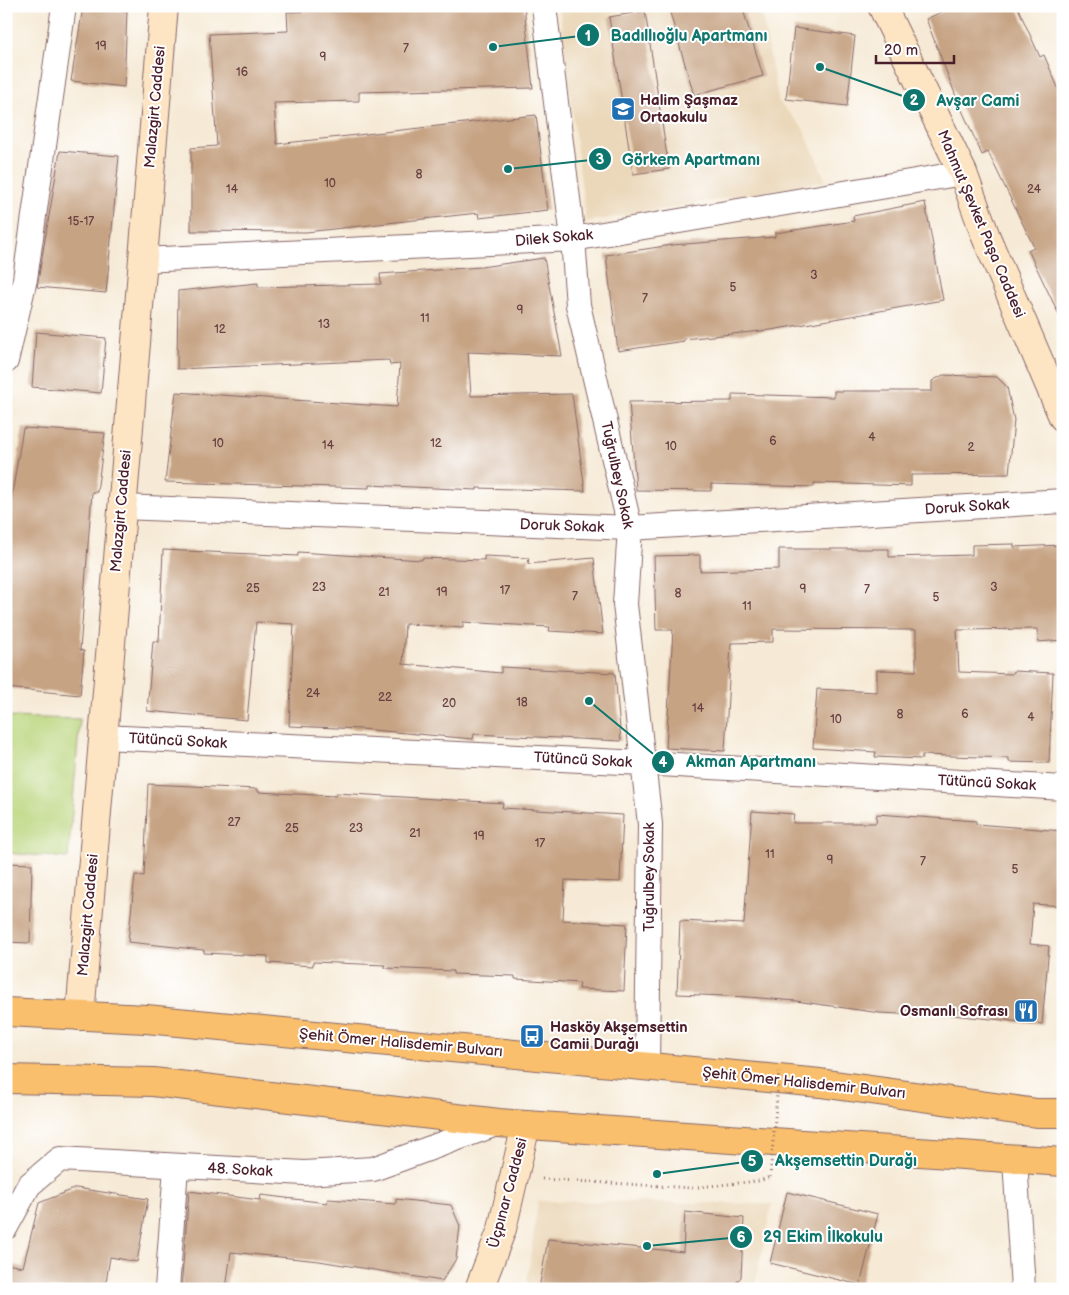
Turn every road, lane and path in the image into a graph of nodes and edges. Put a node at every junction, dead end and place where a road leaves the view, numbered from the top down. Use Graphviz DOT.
graph roads {
  1 [pos="64,6"];
  2 [pos="164,6"];
  3 [pos="544,6"];
  4 [pos="882,6"];
  5 [pos="962,174"];
  6 [pos="573,239"];
  7 [pos="142,260"];
  8 [pos="16,278"];
  9 [pos="6,361"];
  10 [pos="1063,417"];
  11 [pos="1063,501"];
  12 [pos="122,507"];
  13 [pos="630,528"];
  14 [pos="103,737"];
  15 [pos="643,763"];
  16 [pos="1063,788"];
  17 [pos="6,1012"];
  18 [pos="80,1016"];
  19 [pos="647,1067"];
  20 [pos="779,1072"];
  21 [pos="6,1079"];
  22 [pos="1063,1113"];
  23 [pos="512,1124"];
  24 [pos="1014,1159"];
  25 [pos="1063,1162"];
  26 [pos="176,1167"];
  27 [pos="514,1177"];
  28 [pos="6,1227"];
  29 [pos="167,1289"];
  30 [pos="479,1289"];
  31 [pos="1023,1289"];
  1 -- 8 [label="street"];
  2 -- 7 [label="street, Malazgirt Caddesi"];
  3 -- 6 [label="street, Tuğrulbey Sokak"];
  4 -- 5 [label="street, Mahmut Şevket Paşa Caddesi"];
  5 -- 6 [label="street, Dilek Sokak"];
  5 -- 10 [label="street, Mahmut Şevket Paşa Caddesi"];
  6 -- 7 [label="street, Dilek Sokak"];
  6 -- 13 [label="street, Tuğrulbey Sokak"];
  7 -- 12 [label="street, Malazgirt Caddesi"];
  8 -- 9 [label="street"];
  11 -- 13 [label="street, Doruk Sokak"];
  12 -- 13 [label="street, Doruk Sokak"];
  12 -- 14 [label="street, Malazgirt Caddesi"];
  13 -- 15 [label="street, Tuğrulbey Sokak"];
  14 -- 15 [label="street, Tütüncü Sokak"];
  14 -- 18 [label="street, Malazgirt Caddesi"];
  15 -- 16 [label="street, Tütüncü Sokak"];
  15 -- 19 [label="street, Tuğrulbey Sokak"];
  17 -- 18 [label="highway, Şehit Ömer Halisdemir Bulvarı"];
  18 -- 19 [label="highway, Şehit Ömer Halisdemir Bulvarı"];
  19 -- 22 [label="highway, Şehit Ömer Halisdemir Bulvarı"];
  20 -- 27 [label="path, bridge"];
  21 -- 23 [label="highway"];
  23 -- 24 [label="highway"];
  23 -- 26 [label="street, 48. Sokak"];
  23 -- 27 [label="street, Üçpınar Caddesi"];
  24 -- 25 [label="highway"];
  24 -- 31 [label="street"];
  26 -- 28 [label="street, 48. Sokak"];
  26 -- 29 [label="street"];
  27 -- 30 [label="street, Üçpınar Caddesi"];
}
